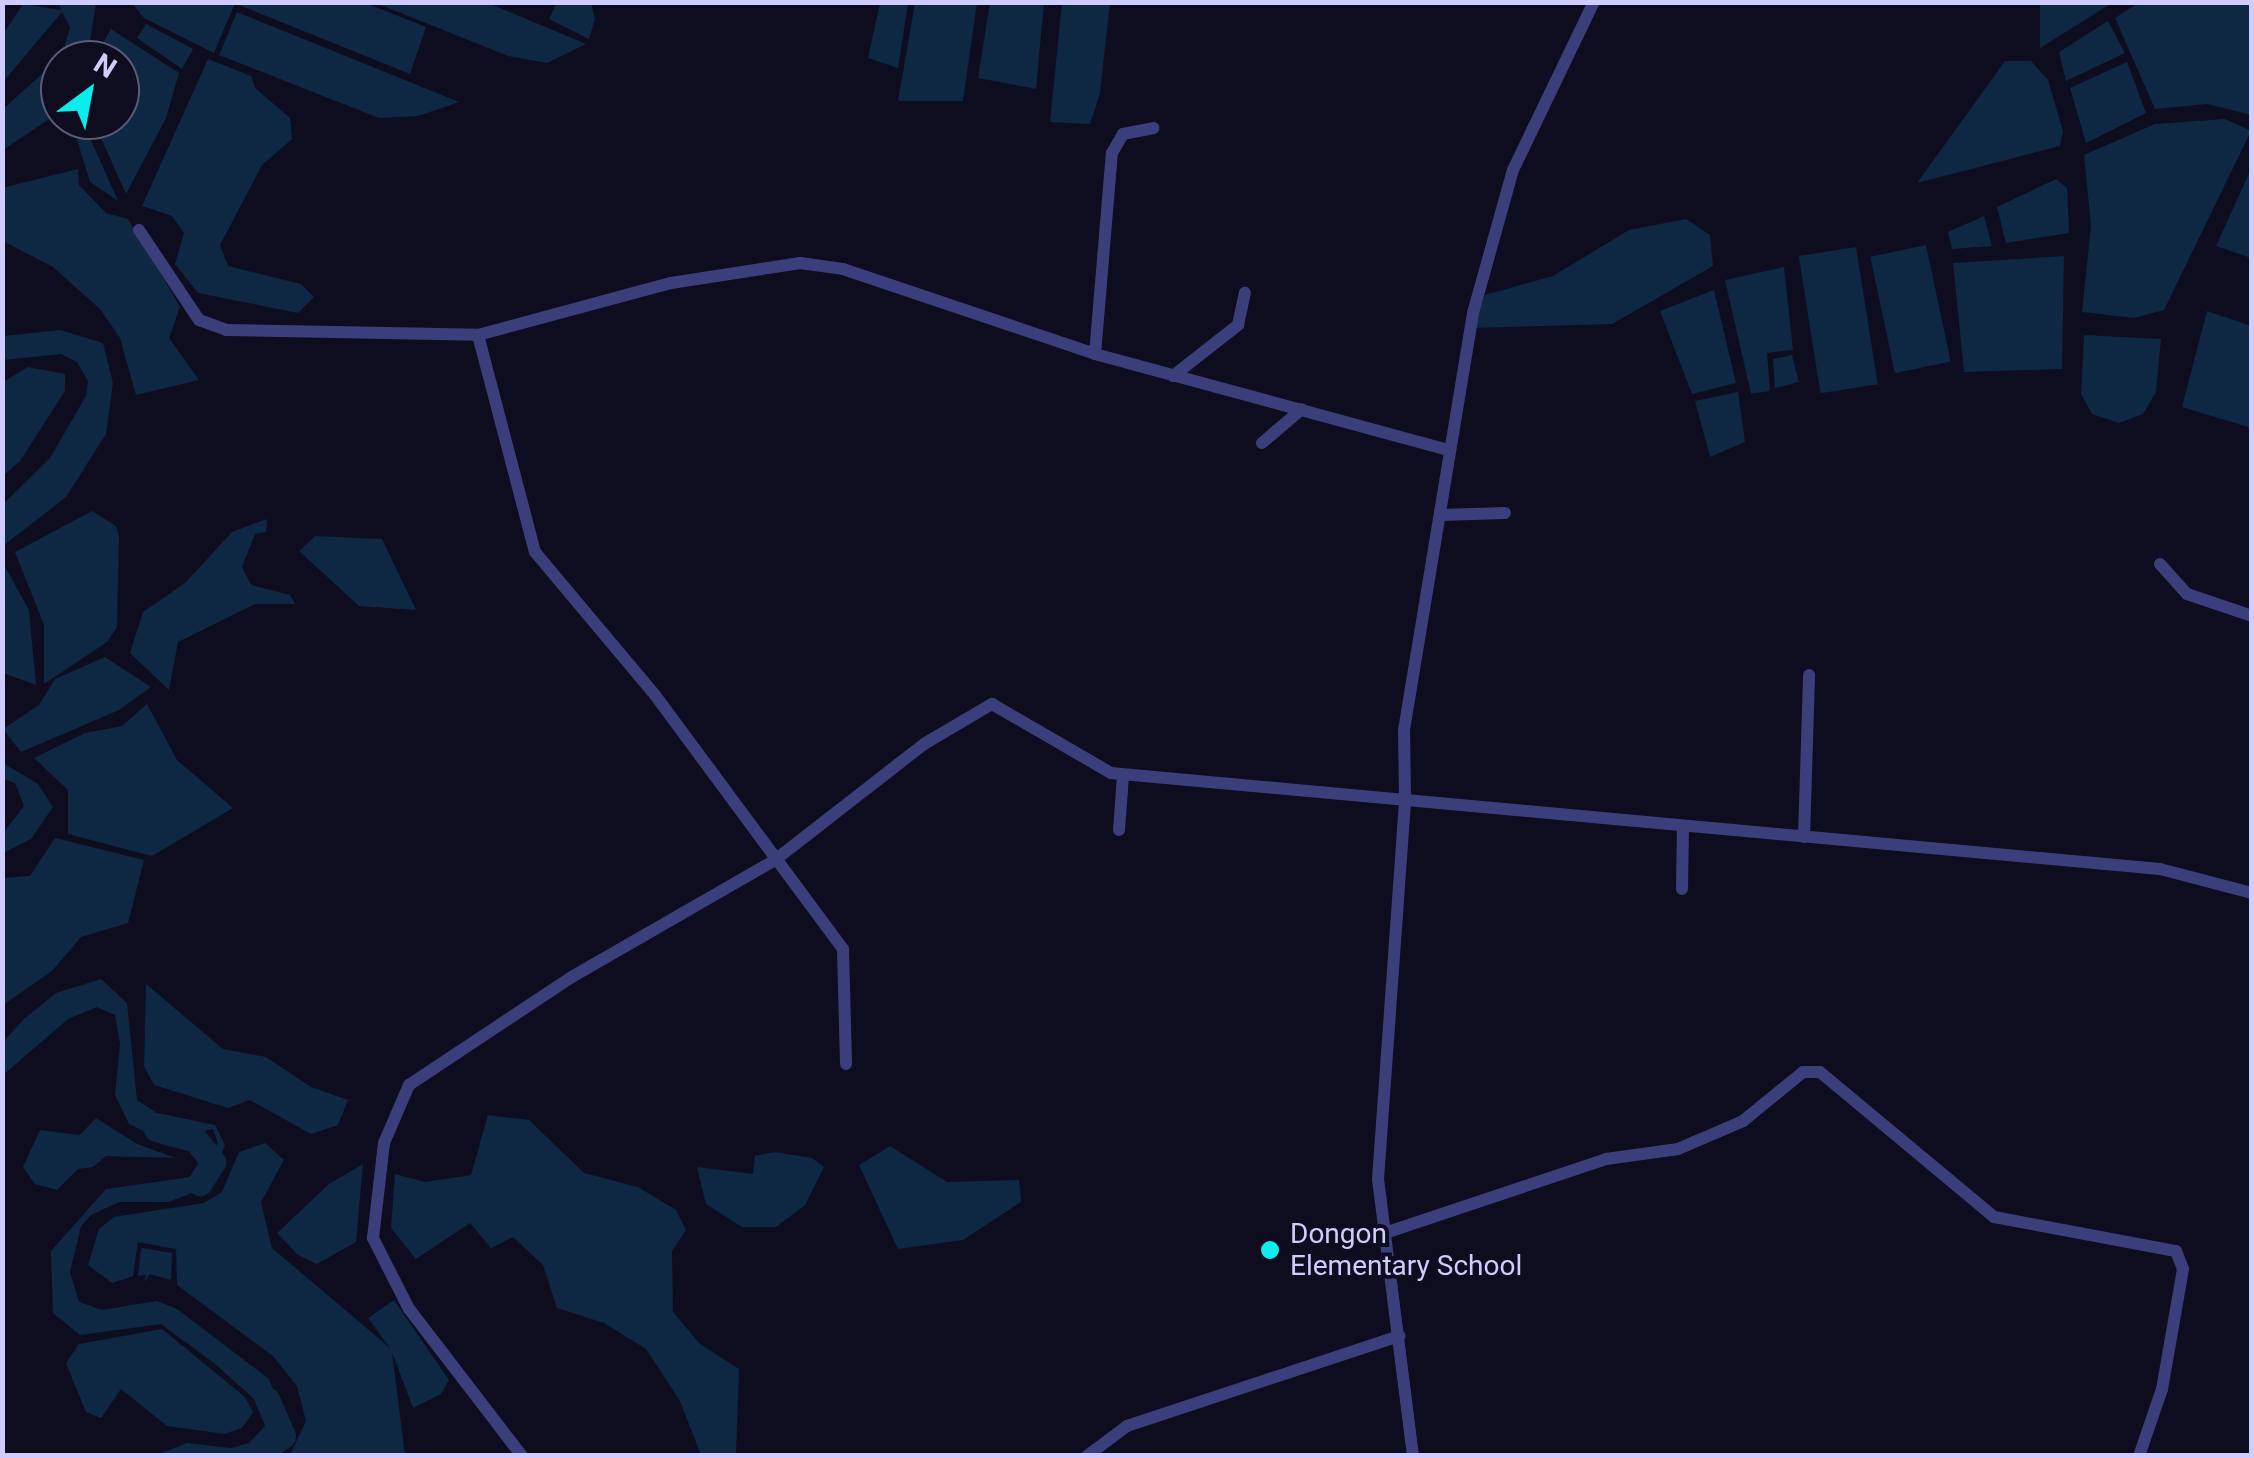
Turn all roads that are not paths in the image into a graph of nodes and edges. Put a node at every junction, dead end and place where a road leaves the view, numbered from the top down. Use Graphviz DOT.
graph roads {
  1 [pos="1594,2"];
  2 [pos="1153,128"];
  3 [pos="139,230"];
  4 [pos="1244,293"];
  5 [pos="478,335"];
  6 [pos="1095,354"];
  7 [pos="1173,376"];
  8 [pos="1302,410"];
  9 [pos="1262,443"];
  10 [pos="1448,450"];
  11 [pos="1442,514"];
  12 [pos="1506,514"];
  13 [pos="2160,564"];
  14 [pos="2252,616"];
  15 [pos="1809,675"];
  16 [pos="1123,774"];
  17 [pos="1405,800"];
  18 [pos="1683,826"];
  19 [pos="1119,830"];
  20 [pos="1804,837"];
  21 [pos="775,860"];
  22 [pos="1682,889"];
  23 [pos="2252,893"];
  24 [pos="846,1064"];
  25 [pos="1384,1234"];
  26 [pos="1399,1336"];
  27 [pos="522,1456"];
  28 [pos="1087,1456"];
  29 [pos="1413,1456"];
  30 [pos="2138,1456"];
  1 -- 10 [label="street"];
  2 -- 6 [label="street"];
  3 -- 5 [label="street"];
  4 -- 7 [label="street"];
  5 -- 6 [label="street"];
  5 -- 21 [label="street"];
  6 -- 7 [label="street"];
  7 -- 8 [label="street"];
  8 -- 9 [label="street"];
  8 -- 10 [label="street"];
  10 -- 11 [label="street"];
  11 -- 12 [label="street"];
  11 -- 17 [label="street"];
  13 -- 14 [label="street"];
  15 -- 20 [label="street"];
  16 -- 17 [label="street"];
  16 -- 19 [label="street"];
  16 -- 21 [label="street"];
  17 -- 18 [label="street"];
  17 -- 25 [label="street"];
  18 -- 20 [label="street"];
  18 -- 22 [label="street"];
  20 -- 23 [label="street"];
  21 -- 24 [label="street"];
  21 -- 27 [label="street"];
  25 -- 26 [label="street"];
  25 -- 30 [label="street"];
  26 -- 28 [label="street"];
  26 -- 29 [label="street"];
}
